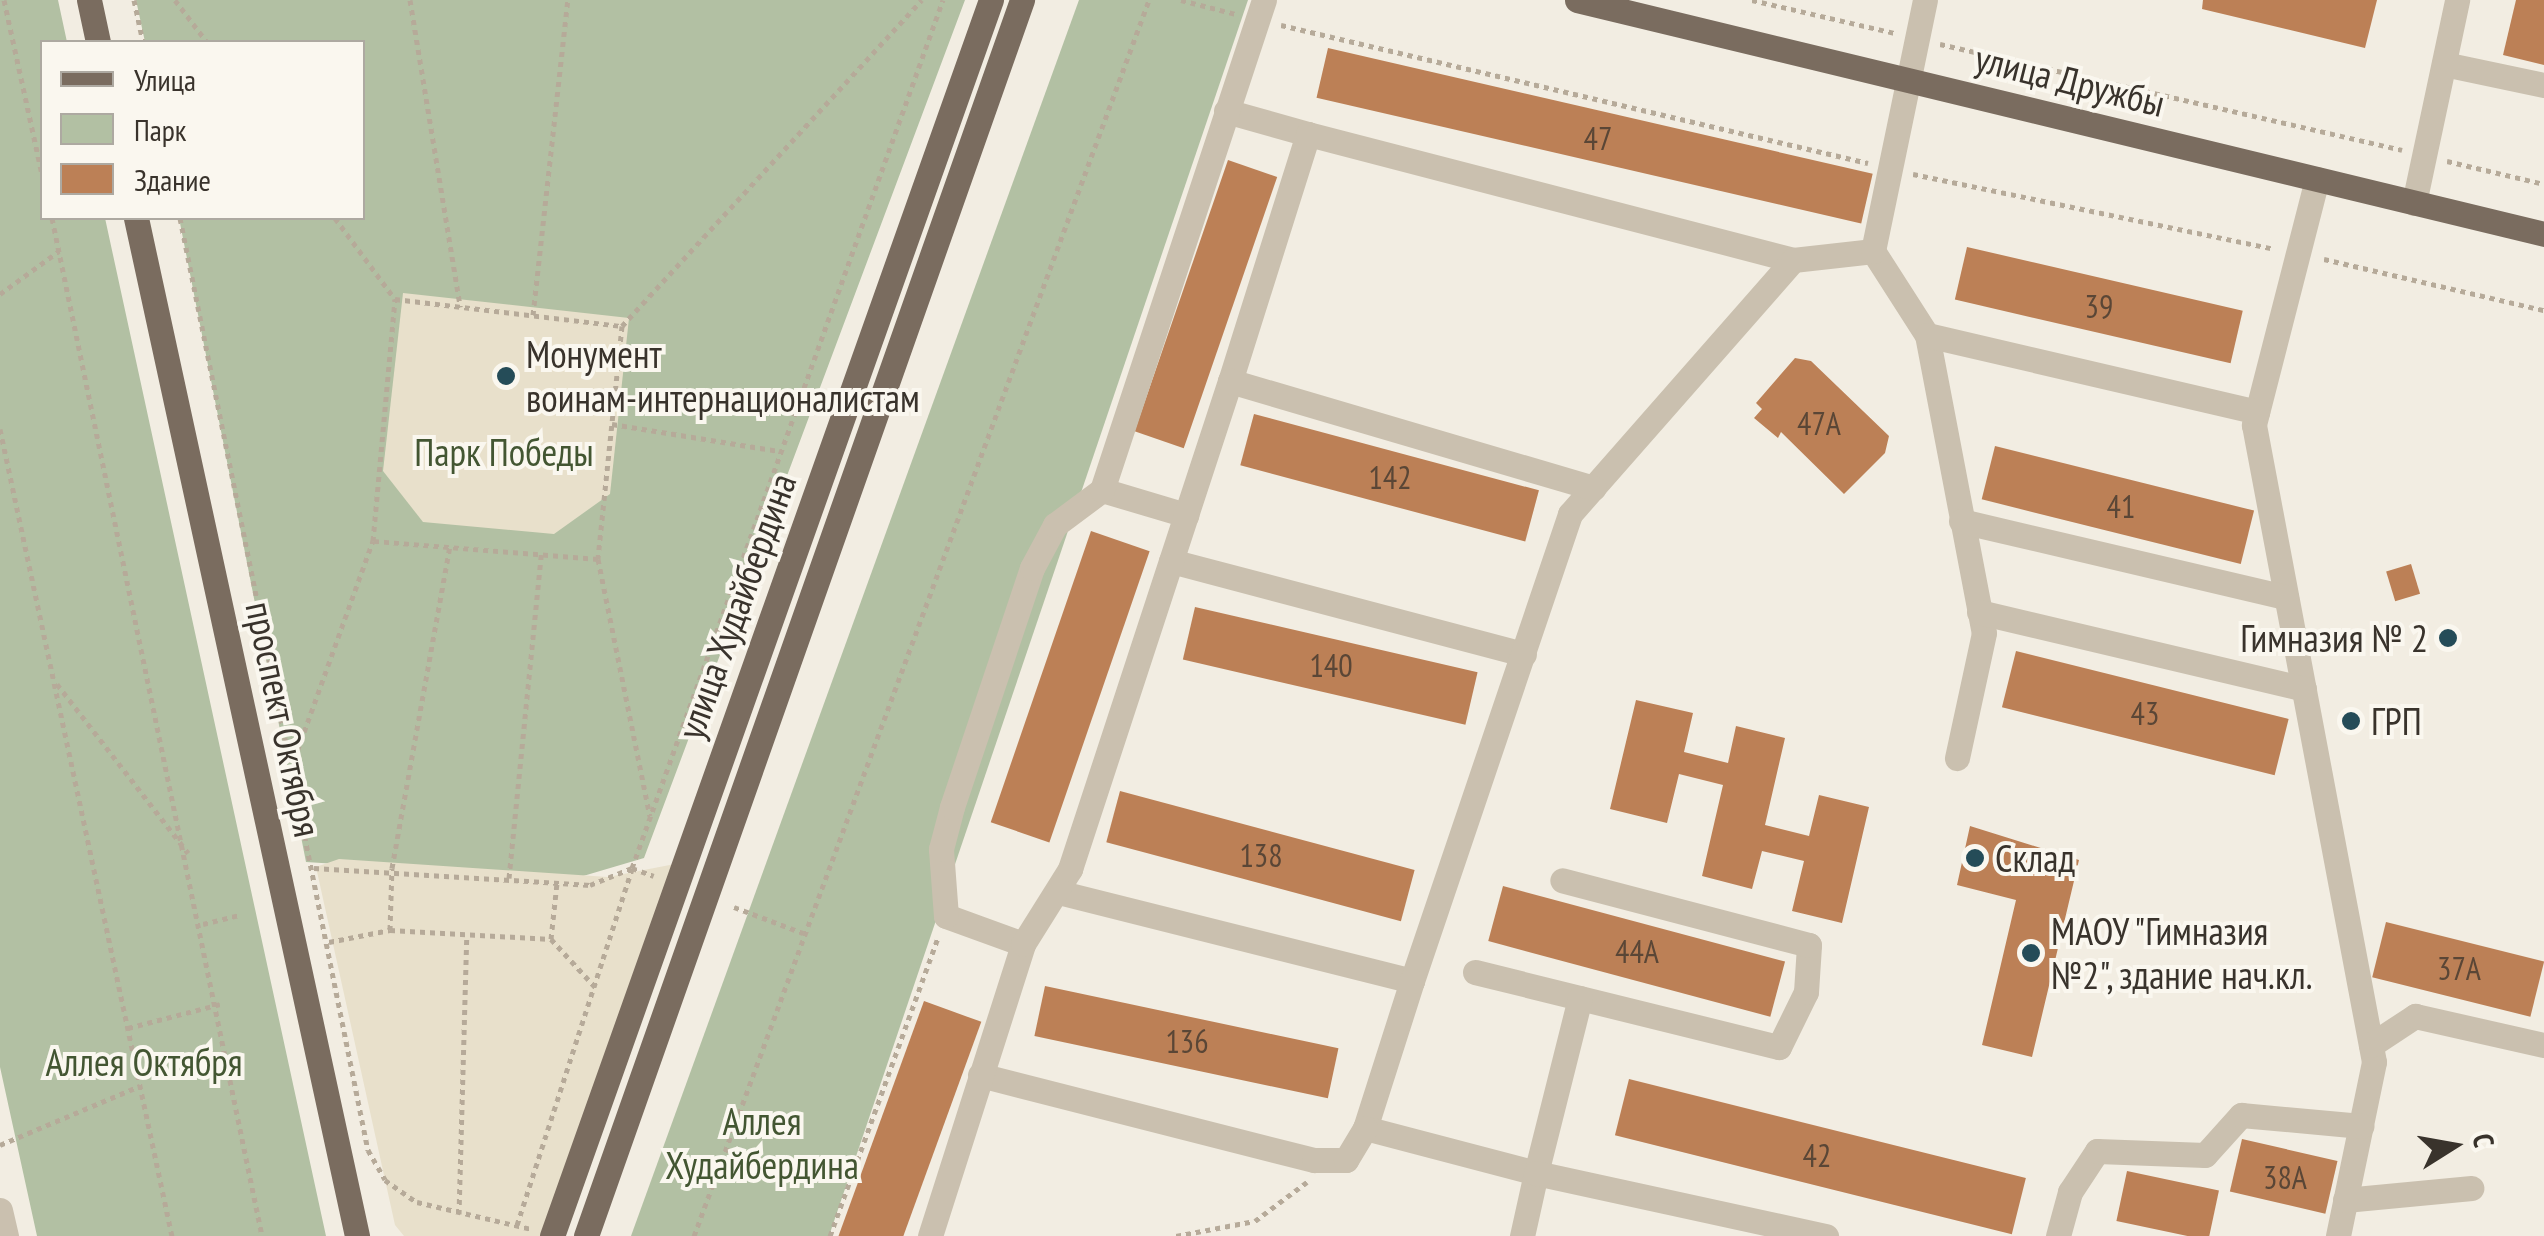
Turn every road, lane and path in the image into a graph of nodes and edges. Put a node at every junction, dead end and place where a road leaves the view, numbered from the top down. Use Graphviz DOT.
graph roads {
  1 [pos="4,0"];
  2 [pos="89,0"];
  3 [pos="134,0"];
  4 [pos="175,0"];
  5 [pos="410,0"];
  6 [pos="568,0"];
  7 [pos="922,0"];
  8 [pos="943,0"];
  9 [pos="990,0"];
  10 [pos="1022,0"];
  11 [pos="1148,0"];
  12 [pos="1180,0"];
  13 [pos="1577,0"];
  14 [pos="1752,0"];
  15 [pos="1925,0"];
  16 [pos="2458,0"];
  17 [pos="1260,10"];
  18 [pos="1918,39"];
  19 [pos="98,40"];
  20 [pos="143,40"];
  21 [pos="205,40"];
  22 [pos="2444,64"];
  23 [pos="1911,79"];
  24 [pos="2544,86"];
  25 [pos="1226,111"];
  26 [pos="1308,134"];
  27 [pos="2424,155"];
  28 [pos="40,166"];
  29 [pos="2317,179"];
  30 [pos="2544,184"];
  31 [pos="2414,203"];
  32 [pos="52,220"];
  33 [pos="136,220"];
  34 [pos="180,220"];
  35 [pos="336,220"];
  36 [pos="2544,234"];
  37 [pos="1873,250"];
  38 [pos="59,251"];
  39 [pos="1793,260"];
  40 [pos="0,294"];
  41 [pos="395,299"];
  42 [pos="460,307"];
  43 [pos="533,316"];
  44 [pos="622,326"];
  45 [pos="1927,334"];
  46 [pos="1230,381"];
  47 [pos="2257,412"];
  48 [pos="612,424"];
  49 [pos="0,429"];
  50 [pos="779,451"];
  51 [pos="1594,488"];
  52 [pos="1102,490"];
  53 [pos="1186,515"];
  54 [pos="1961,522"];
  55 [pos="373,541"];
  56 [pos="450,548"];
  57 [pos="541,555"];
  58 [pos="598,560"];
  59 [pos="1171,561"];
  60 [pos="2286,597"];
  61 [pos="1980,612"];
  62 [pos="1524,654"];
  63 [pos="54,680"];
  64 [pos="2304,689"];
  65 [pos="1957,758"];
  66 [pos="294,760"];
  67 [pos="650,818"];
  68 [pos="190,856"];
  69 [pos="314,868"];
  70 [pos="392,868"];
  71 [pos="632,868"];
  72 [pos="657,877"];
  73 [pos="509,878"];
  74 [pos="1562,880"];
  75 [pos="558,882"];
  76 [pos="1058,892"];
  77 [pos="734,907"];
  78 [pos="240,915"];
  79 [pos="946,916"];
  80 [pos="203,924"];
  81 [pos="390,930"];
  82 [pos="803,933"];
  83 [pos="468,934"];
  84 [pos="551,939"];
  85 [pos="329,942"];
  86 [pos="1023,944"];
  87 [pos="1475,972"];
  88 [pos="1412,982"];
  89 [pos="597,989"];
  90 [pos="1580,998"];
  91 [pos="220,1004"];
  92 [pos="128,1028"];
  93 [pos="2371,1045"];
  94 [pos="2544,1046"];
  95 [pos="980,1076"];
  96 [pos="140,1086"];
  97 [pos="2361,1126"];
  98 [pos="1365,1128"];
  99 [pos="0,1145"];
  100 [pos="1314,1160"];
  101 [pos="1536,1173"];
  102 [pos="2471,1188"];
  103 [pos="2345,1200"];
  104 [pos="0,1210"];
  105 [pos="352,1210"];
  106 [pos="459,1214"];
  107 [pos="518,1226"];
  108 [pos="542,1233"];
  109 [pos="1528,1235"];
  110 [pos="6,1236"];
  111 [pos="172,1236"];
  112 [pos="262,1236"];
  113 [pos="357,1236"];
  114 [pos="370,1236"];
  115 [pos="586,1236"];
  116 [pos="694,1236"];
  117 [pos="830,1236"];
  118 [pos="930,1236"];
  119 [pos="1176,1236"];
  120 [pos="1826,1236"];
  121 [pos="2058,1236"];
  122 [pos="2338,1236"];
  1 -- 28 [label="path"];
  2 -- 19 [label="main road"];
  3 -- 20 [label="path"];
  4 -- 21 [label="path"];
  5 -- 42 [label="path"];
  6 -- 43 [label="path"];
  7 -- 44 [label="path"];
  8 -- 50 [label="path"];
  9 -- 108 [label="main road, улица Худайбердина"];
  10 -- 115 [label="main road, улица Худайбердина"];
  11 -- 82 [label="path"];
  12 -- 17 [label="path"];
  13 -- 23 [label="main road, улица Дружбы"];
  14 -- 18 [label="path"];
  15 -- 18 [label="lane"];
  16 -- 22 [label="lane"];
  17 -- 25 [label="lane"];
  18 -- 23 [label="lane"];
  18 -- 27 [label="path"];
  22 -- 24 [label="lane"];
  22 -- 27 [label="lane"];
  23 -- 29 [label="main road, улица Дружбы"];
  23 -- 37 [label="lane"];
  25 -- 26 [label="lane"];
  25 -- 52 [label="lane"];
  26 -- 39 [label="lane"];
  26 -- 46 [label="lane"];
  27 -- 30 [label="path"];
  27 -- 31 [label="lane"];
  29 -- 31 [label="main road, улица Дружбы"];
  29 -- 47 [label="lane"];
  31 -- 36 [label="main road, улица Дружбы"];
  32 -- 38 [label="path"];
  33 -- 105 [label="main road, проспект Октября"];
  34 -- 66 [label="path"];
  35 -- 41 [label="path"];
  37 -- 39 [label="lane"];
  37 -- 45 [label="lane"];
  38 -- 40 [label="path"];
  38 -- 68 [label="path"];
  39 -- 51 [label="lane"];
  41 -- 42 [label="path"];
  41 -- 55 [label="path"];
  42 -- 43 [label="path"];
  43 -- 44 [label="path"];
  44 -- 48 [label="path"];
  45 -- 47 [label="lane"];
  45 -- 54 [label="lane"];
  46 -- 51 [label="lane"];
  46 -- 53 [label="lane"];
  47 -- 60 [label="lane"];
  48 -- 50 [label="path"];
  48 -- 58 [label="path"];
  49 -- 63 [label="path"];
  50 -- 67 [label="path"];
  51 -- 62 [label="lane"];
  52 -- 53 [label="lane"];
  52 -- 79 [label="lane"];
  53 -- 59 [label="lane"];
  54 -- 60 [label="lane"];
  54 -- 61 [label="lane"];
  55 -- 56 [label="path"];
  55 -- 66 [label="path"];
  56 -- 57 [label="path"];
  56 -- 70 [label="path"];
  57 -- 58 [label="path"];
  57 -- 73 [label="path"];
  58 -- 67 [label="path"];
  59 -- 62 [label="lane"];
  59 -- 76 [label="lane"];
  60 -- 64 [label="lane"];
  61 -- 64 [label="lane"];
  61 -- 65 [label="lane"];
  62 -- 88 [label="lane"];
  63 -- 68 [label="path"];
  63 -- 92 [label="path"];
  64 -- 93 [label="lane"];
  66 -- 69 [label="path"];
  67 -- 71 [label="path"];
  68 -- 80 [label="path"];
  69 -- 70 [label="path"];
  69 -- 85 [label="path"];
  70 -- 73 [label="path"];
  70 -- 81 [label="path"];
  71 -- 72 [label="path"];
  71 -- 75 [label="path"];
  71 -- 89 [label="path"];
  73 -- 75 [label="path"];
  74 -- 90 [label="lane"];
  75 -- 84 [label="path"];
  76 -- 86 [label="lane"];
  76 -- 88 [label="lane"];
  77 -- 82 [label="path"];
  78 -- 80 [label="path"];
  79 -- 86 [label="lane"];
  79 -- 117 [label="path"];
  80 -- 91 [label="path"];
  81 -- 83 [label="path"];
  81 -- 85 [label="path"];
  82 -- 116 [label="path"];
  83 -- 84 [label="path"];
  83 -- 106 [label="path"];
  84 -- 89 [label="path"];
  85 -- 106 [label="path"];
  86 -- 95 [label="lane"];
  87 -- 90 [label="lane"];
  88 -- 98 [label="lane"];
  89 -- 107 [label="path"];
  90 -- 101 [label="lane"];
  91 -- 92 [label="path"];
  91 -- 112 [label="path"];
  92 -- 96 [label="path"];
  93 -- 94 [label="lane"];
  93 -- 97 [label="lane"];
  95 -- 100 [label="lane"];
  95 -- 118 [label="lane"];
  96 -- 99 [label="path"];
  96 -- 111 [label="path"];
  97 -- 103 [label="lane"];
  97 -- 121 [label="lane"];
  98 -- 100 [label="lane"];
  98 -- 101 [label="lane"];
  100 -- 119 [label="path"];
  101 -- 109 [label="lane"];
  101 -- 120 [label="lane"];
  102 -- 103 [label="lane"];
  103 -- 122 [label="lane"];
  104 -- 110 [label="lane"];
  105 -- 113 [label="main road, проспект Октября"];
  105 -- 114 [label="main road"];
  106 -- 107 [label="path"];
  107 -- 108 [label="path"];
}
